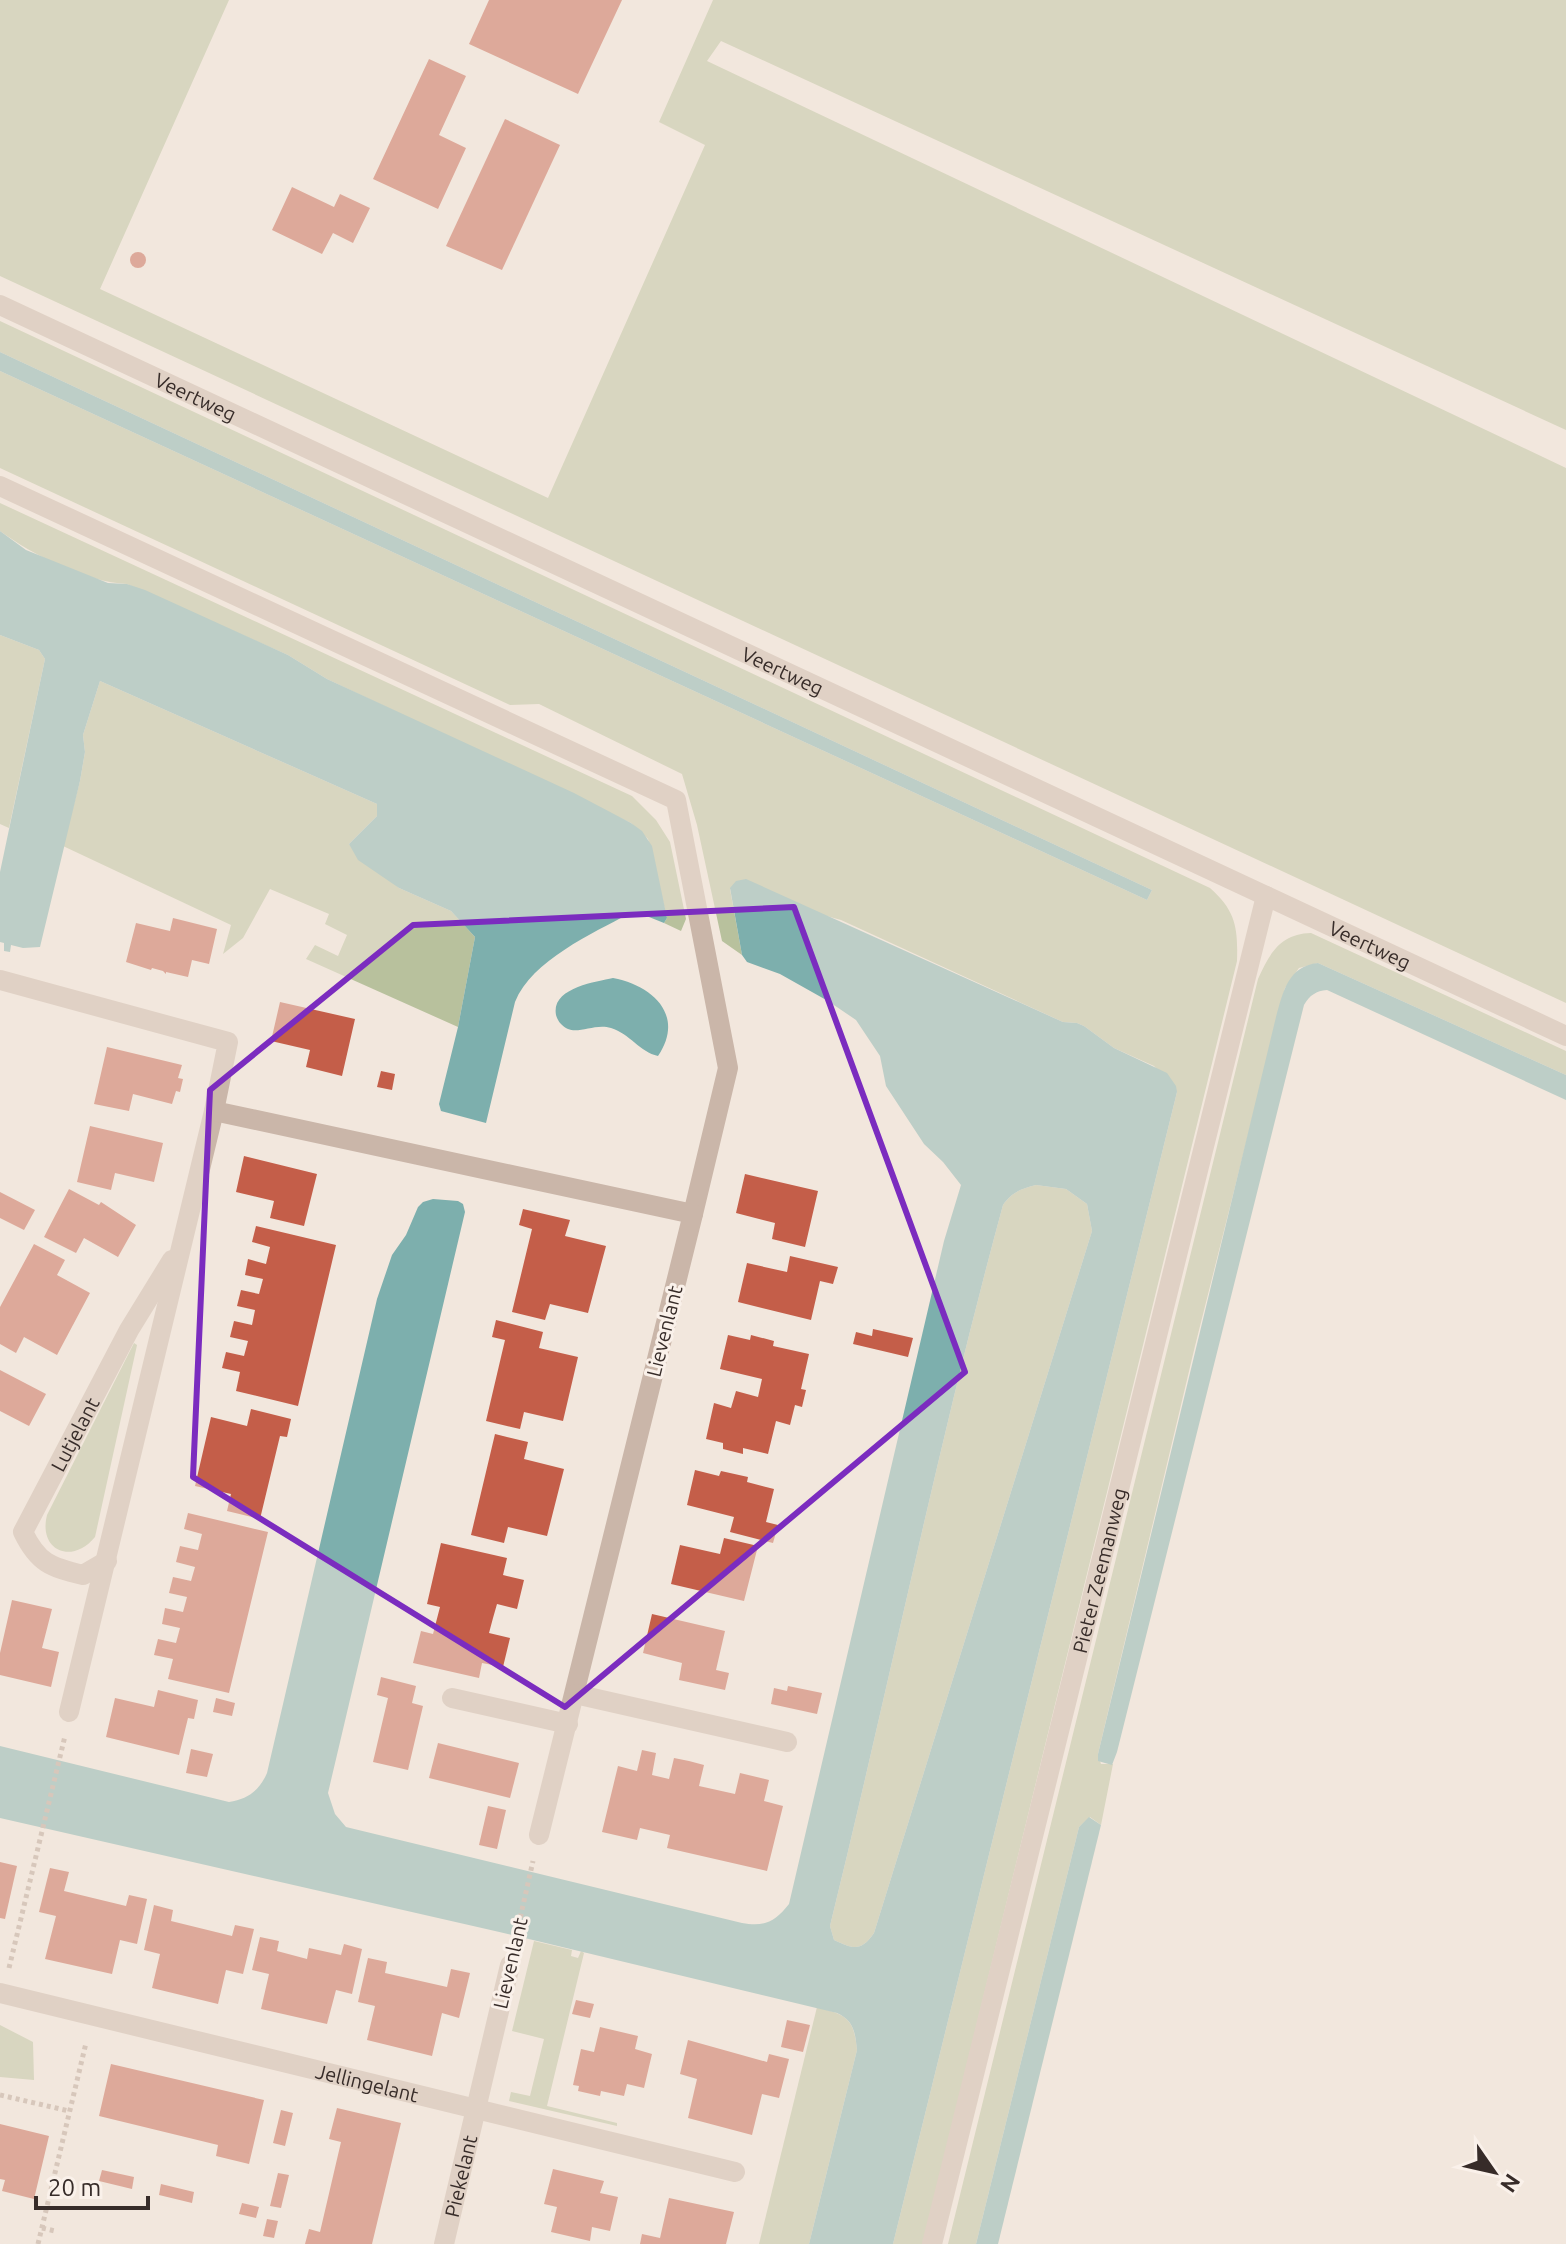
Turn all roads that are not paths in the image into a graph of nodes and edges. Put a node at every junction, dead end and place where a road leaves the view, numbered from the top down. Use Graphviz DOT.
graph roads {
  1 [pos="0,305"];
  2 [pos="0,486"];
  3 [pos="1266,896"];
  4 [pos="1,980"];
  5 [pos="1566,1036"];
  6 [pos="214,1111"];
  7 [pos="693,1214"];
  8 [pos="182,1243"];
  9 [pos="107,1561"];
  10 [pos="575,1694"];
  11 [pos="452,1698"];
  12 [pos="69,1712"];
  13 [pos="568,1724"];
  14 [pos="787,1742"];
  15 [pos="539,1835"];
  16 [pos="510,1965"];
  17 [pos="2,1994"];
  18 [pos="477,2109"];
  19 [pos="735,2172"];
  20 [pos="444,2244"];
  21 [pos="932,2244"];
  1 -- 3 [label="street, Veertweg"];
  2 -- 7 [label="street, Lievenlant"];
  3 -- 5 [label="street, Veertweg"];
  3 -- 21 [label="street, Pieter Zeemanweg"];
  4 -- 6 [label="street, Lutjelant"];
  6 -- 7 [label="street"];
  6 -- 8 [label="street, Lutjelant"];
  7 -- 10 [label="street, Lievenlant"];
  8 -- 9 [label="street, Lutjelant"];
  8 -- 9 [label="street, Lutjelant"];
  9 -- 12 [label="street, Lutjelant"];
  10 -- 13 [label="street, Lievenlant"];
  10 -- 14 [label="street"];
  11 -- 13 [label="street"];
  13 -- 15 [label="street, Lievenlant"];
  16 -- 18 [label="street, Lievenlant"];
  17 -- 18 [label="street, Jellingelant"];
  18 -- 19 [label="street, Jellingelant"];
  18 -- 20 [label="street, Piekelant"];
}
